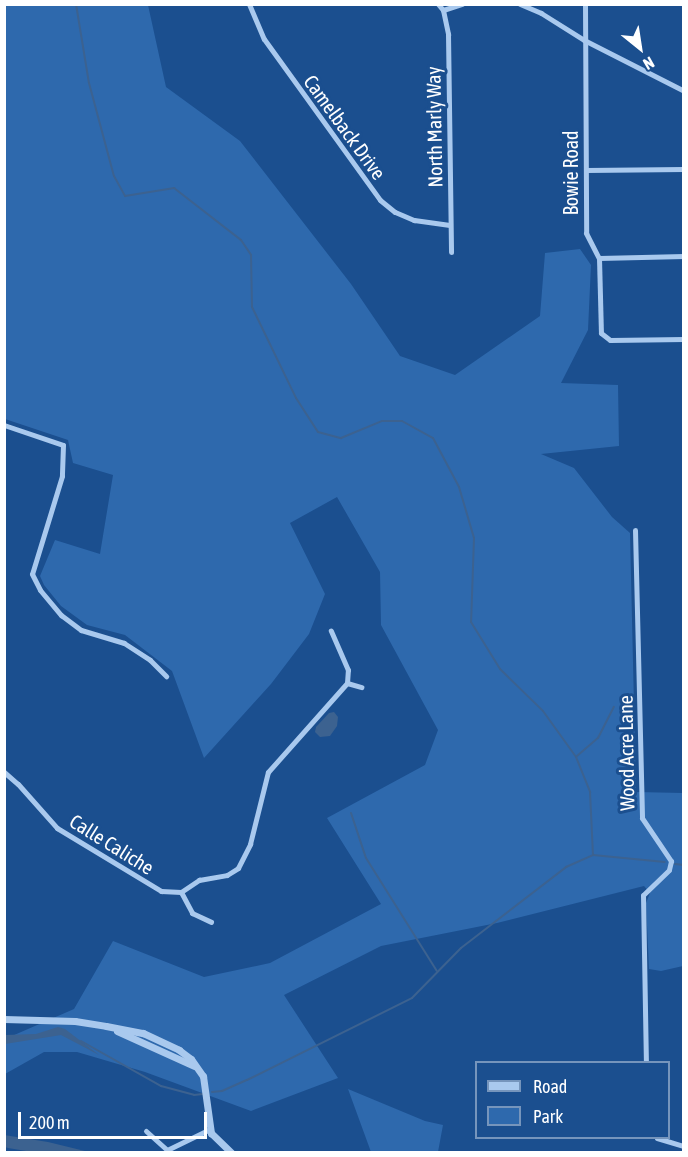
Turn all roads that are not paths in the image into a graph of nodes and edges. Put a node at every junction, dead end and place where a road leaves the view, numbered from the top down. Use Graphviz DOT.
graph roads {
  1 [pos="249,4"];
  2 [pos="438,4"];
  3 [pos="462,4"];
  4 [pos="520,4"];
  5 [pos="585,4"];
  6 [pos="443,10"];
  7 [pos="584,40"];
  8 [pos="684,91"];
  9 [pos="684,169"];
  10 [pos="586,170"];
  11 [pos="450,225"];
  12 [pos="451,252"];
  13 [pos="684,256"];
  14 [pos="599,258"];
  15 [pos="684,339"];
  16 [pos="4,426"];
  17 [pos="635,530"];
  18 [pos="331,632"];
  19 [pos="166,676"];
  20 [pos="347,683"];
  21 [pos="361,687"];
  22 [pos="4,772"];
  23 [pos="181,892"];
  24 [pos="211,922"];
  25 [pos="4,1019"];
  26 [pos="646,1061"];
  27 [pos="210,1129"];
  28 [pos="146,1131"];
  29 [pos="663,1139"];
  30 [pos="684,1146"];
  31 [pos="231,1152"];
  1 -- 11 [label="street, Camelback Drive"];
  2 -- 6 [label="street"];
  3 -- 6 [label="street"];
  4 -- 7 [label="street"];
  5 -- 7 [label="street, Bowie Road"];
  6 -- 11 [label="street, North Marly Way"];
  7 -- 8 [label="street"];
  7 -- 10 [label="street, Bowie Road"];
  9 -- 10 [label="street"];
  10 -- 14 [label="street, Bowie Road"];
  11 -- 12 [label="street, North Marly Way"];
  13 -- 14 [label="street"];
  14 -- 15 [label="street, Bowie Road"];
  16 -- 19 [label="street"];
  17 -- 26 [label="street, Wood Acre Lane"];
  18 -- 20 [label="street"];
  20 -- 21 [label="street"];
  20 -- 23 [label="street"];
  22 -- 23 [label="street, Calle Caliche"];
  23 -- 24 [label="street"];
  25 -- 27 [label="street"];
  27 -- 28 [label="street"];
  27 -- 31 [label="street"];
  29 -- 30 [label="street"];
}
